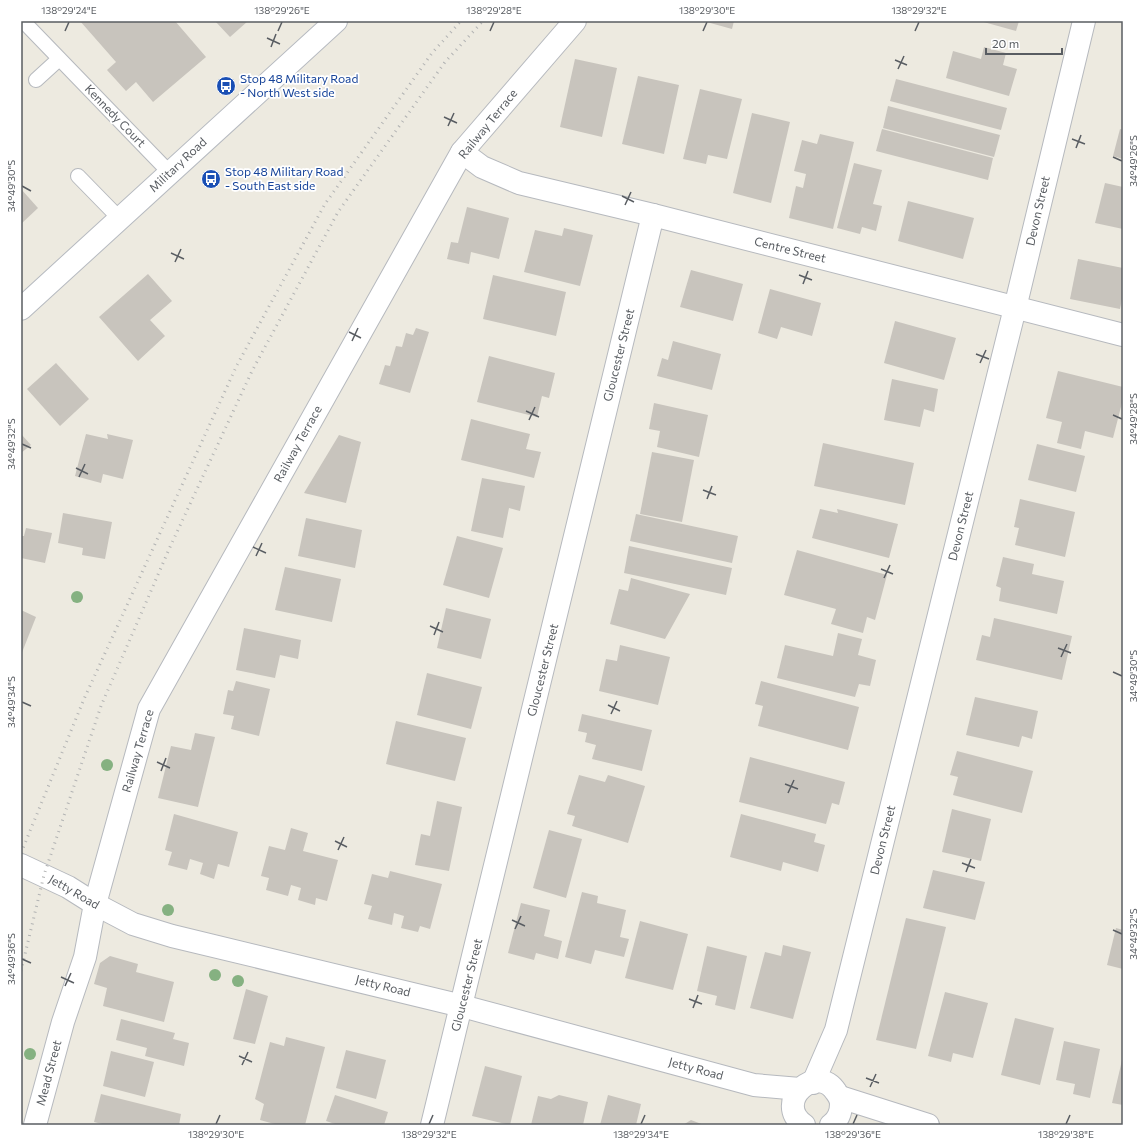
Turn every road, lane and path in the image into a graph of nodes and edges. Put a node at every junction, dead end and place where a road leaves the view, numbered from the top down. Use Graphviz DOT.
graph roads {
  1 [pos="23,21"];
  2 [pos="336,21"];
  3 [pos="575,21"];
  4 [pos="1084,21"];
  5 [pos="59,59"];
  6 [pos="36,80"];
  7 [pos="462,152"];
  8 [pos="170,173"];
  9 [pos="78,176"];
  10 [pos="653,215"];
  11 [pos="120,219"];
  12 [pos="1015,308"];
  13 [pos="21,309"];
  14 [pos="1123,335"];
  15 [pos="21,864"];
  16 [pos="95,904"];
  17 [pos="462,1006"];
  18 [pos="754,1085"];
  19 [pos="822,1089"];
  20 [pos="899,1117"];
  21 [pos="801,1122"];
  22 [pos="833,1122"];
  23 [pos="35,1125"];
  24 [pos="432,1125"];
  25 [pos="928,1125"];
  1 -- 5 [label="lane, Kennedy Court"];
  2 -- 8 [label="street, Military Road"];
  3 -- 7 [label="street, Railway Terrace"];
  4 -- 12 [label="street, Devon Street"];
  5 -- 6 [label="lane"];
  5 -- 8 [label="lane, Kennedy Court"];
  7 -- 10 [label="street, Centre Street"];
  7 -- 16 [label="street, Railway Terrace"];
  8 -- 11 [label="street, Military Road"];
  9 -- 11 [label="lane"];
  10 -- 12 [label="street, Centre Street"];
  10 -- 17 [label="street, Gloucester Street"];
  11 -- 13 [label="street, Military Road"];
  12 -- 14 [label="street, Centre Street"];
  12 -- 19 [label="street, Devon Street"];
  15 -- 16 [label="street, Jetty Road"];
  16 -- 17 [label="street, Jetty Road"];
  16 -- 23 [label="street, Mead Street"];
  17 -- 18 [label="street, Jetty Road"];
  17 -- 24 [label="street, Gloucester Street"];
  18 -- 19 [label="street, Jetty Road"];
  18 -- 21 [label="street, Jetty Road"];
  19 -- 20 [label="street, Jetty Road"];
  19 -- 21 [label="street"];
  19 -- 22 [label="street"];
  20 -- 22 [label="street, Jetty Road"];
  20 -- 25 [label="street, Jetty Road"];
}
